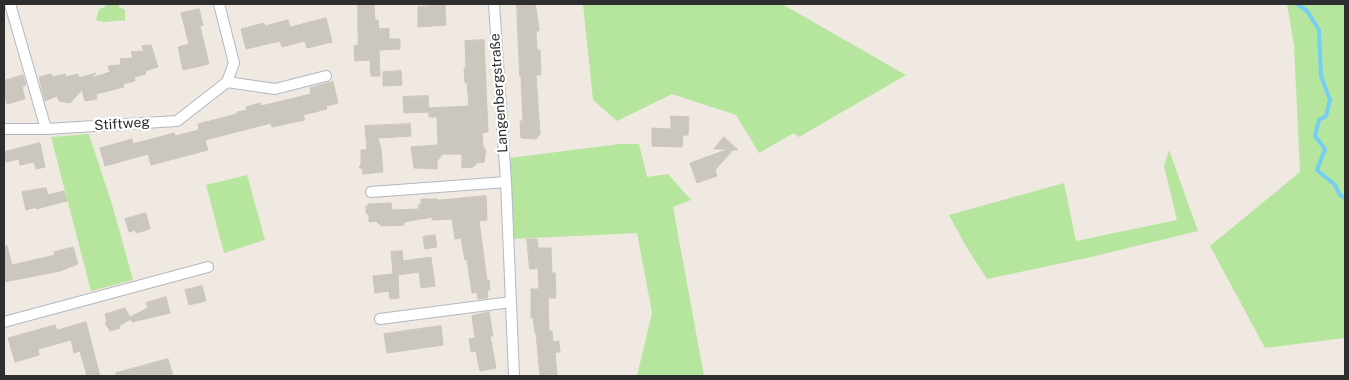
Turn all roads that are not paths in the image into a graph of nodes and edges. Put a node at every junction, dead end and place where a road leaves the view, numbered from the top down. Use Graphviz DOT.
graph roads {
  1 [pos="10,4"];
  2 [pos="219,4"];
  3 [pos="494,4"];
  4 [pos="326,76"];
  5 [pos="227,82"];
  6 [pos="4,129"];
  7 [pos="46,129"];
  8 [pos="506,182"];
  9 [pos="371,192"];
  10 [pos="208,267"];
  11 [pos="511,302"];
  12 [pos="380,319"];
  13 [pos="4,322"];
  14 [pos="514,376"];
  1 -- 7 [label="street"];
  2 -- 5 [label="street"];
  3 -- 8 [label="street, Langenbergstraße"];
  4 -- 5 [label="street"];
  5 -- 7 [label="street, Stiftweg"];
  6 -- 7 [label="street, Stiftweg"];
  8 -- 9 [label="street"];
  8 -- 11 [label="street, Langenbergstraße"];
  10 -- 13 [label="street"];
  11 -- 12 [label="street"];
  11 -- 14 [label="street, Langenbergstraße"];
}
